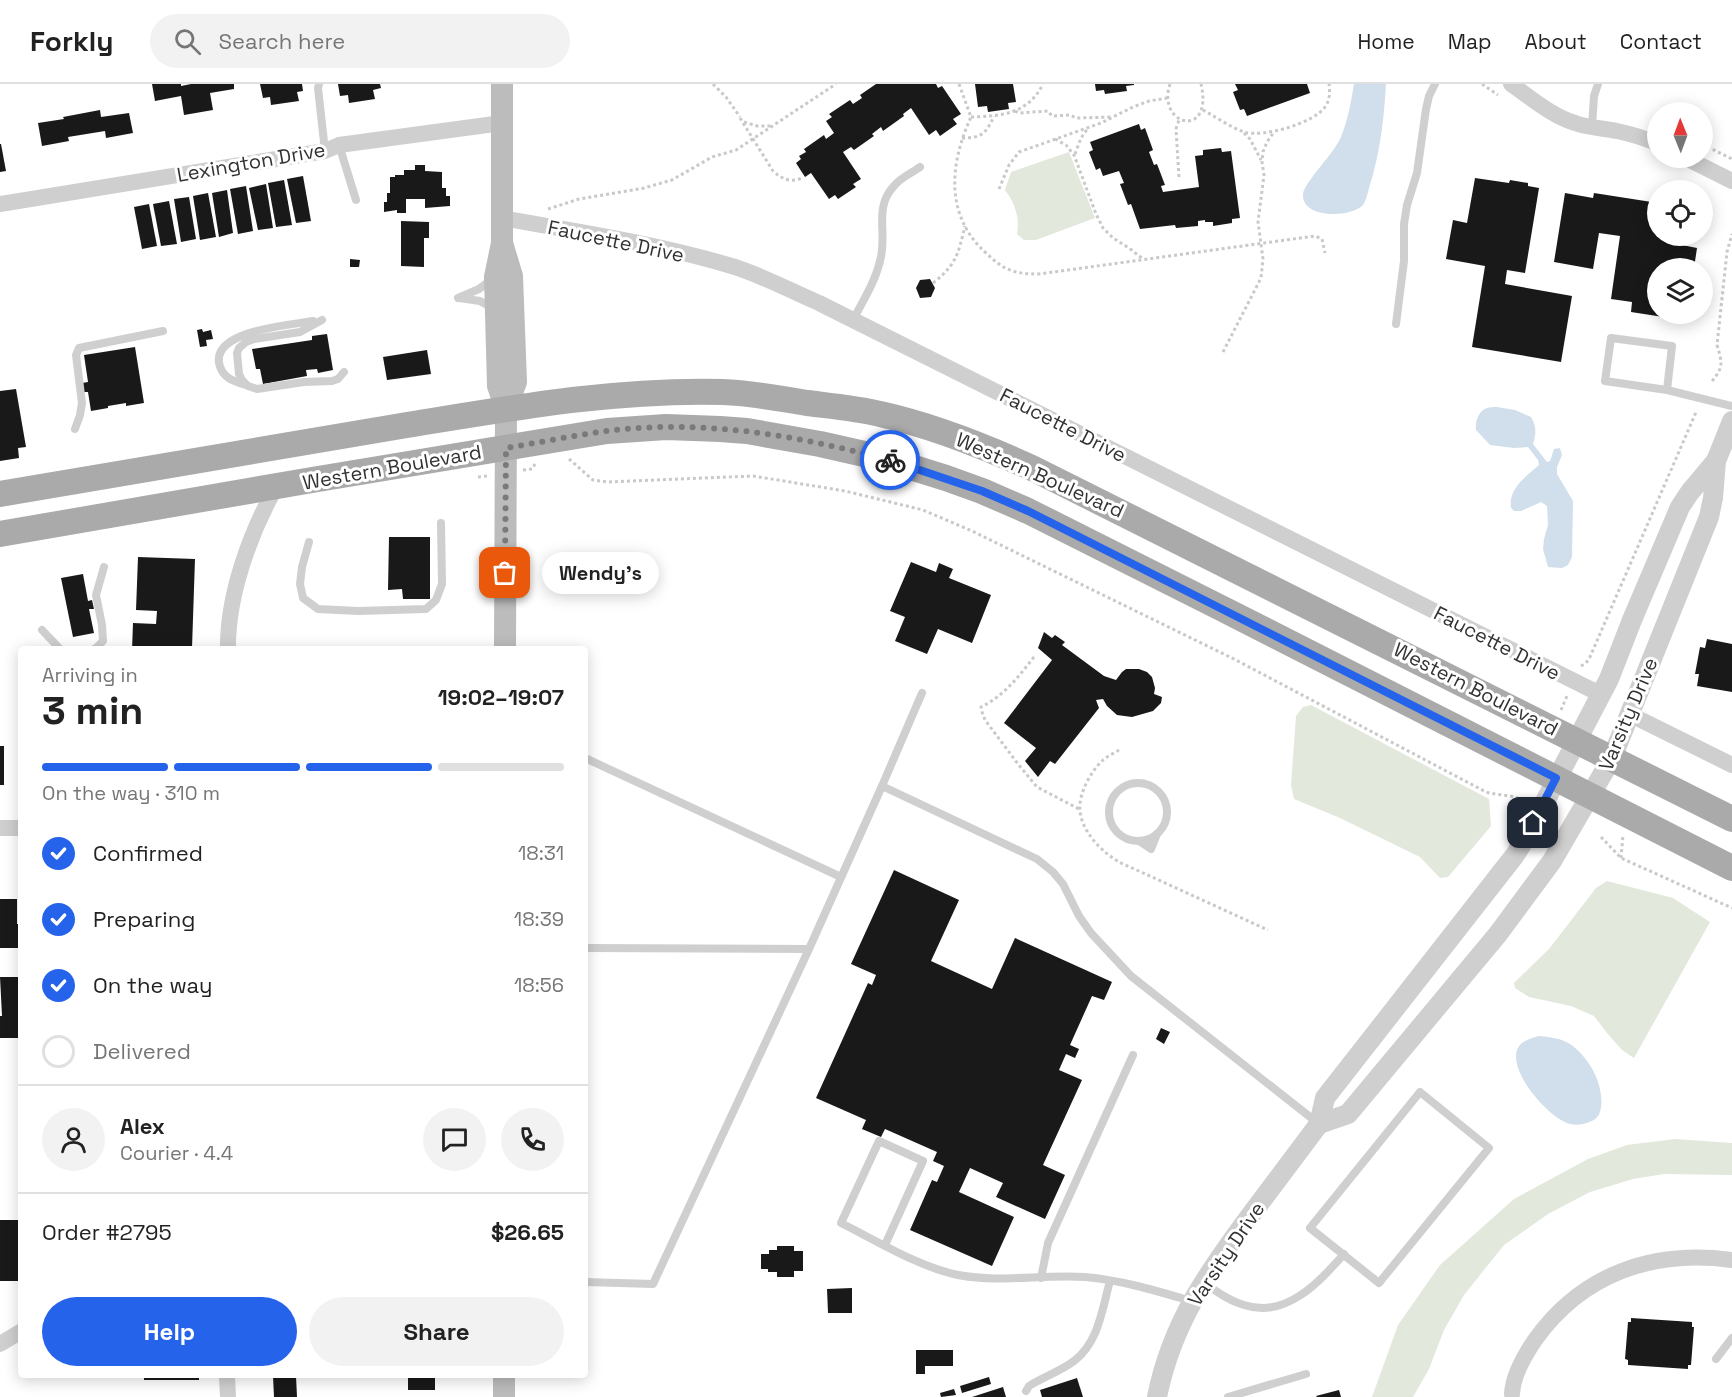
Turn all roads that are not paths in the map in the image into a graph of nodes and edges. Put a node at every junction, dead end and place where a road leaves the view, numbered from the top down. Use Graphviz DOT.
graph roads {
  1 [pos="319,84"];
  2 [pos="502,84"];
  3 [pos="1435,84"];
  4 [pos="1511,84"];
  5 [pos="1598,84"];
  6 [pos="502,123"];
  7 [pos="1592,128"];
  8 [pos="1647,139"];
  9 [pos="332,148"];
  10 [pos="920,167"];
  11 [pos="1706,168"];
  12 [pos="1732,181"];
  13 [pos="356,200"];
  14 [pos="0,204"];
  15 [pos="502,218"];
  16 [pos="502,243"];
  17 [pos="495,277"];
  18 [pos="496,310"];
  19 [pos="853,320"];
  20 [pos="1396,324"];
  21 [pos="163,331"];
  22 [pos="344,372"];
  23 [pos="248,386"];
  24 [pos="1666,390"];
  25 [pos="1732,406"];
  26 [pos="506,409"];
  27 [pos="1732,421"];
  28 [pos="75,429"];
  29 [pos="506,448"];
  30 [pos="1716,461"];
  31 [pos="276,487"];
  32 [pos="0,494"];
  33 [pos="441,523"];
  34 [pos="0,534"];
  35 [pos="309,542"];
  36 [pos="104,567"];
  37 [pos="42,630"];
  38 [pos="57,646"];
  39 [pos="98,646"];
  40 [pos="228,646"];
  41 [pos="505,646"];
  42 [pos="922,693"];
  43 [pos="1602,695"];
  44 [pos="1629,714"];
  45 [pos="1576,740"];
  46 [pos="1612,758"];
  47 [pos="588,759"];
  48 [pos="1732,765"];
  49 [pos="1556,778"];
  50 [pos="882,786"];
  51 [pos="1589,796"];
  52 [pos="1732,819"];
  53 [pos="0,828"];
  54 [pos="18,828"];
  55 [pos="1157,834"];
  56 [pos="1732,868"];
  57 [pos="841,877"];
  58 [pos="588,948"];
  59 [pos="809,949"];
  60 [pos="1133,1054"];
  61 [pos="1319,1124"];
  62 [pos="885,1245"];
  63 [pos="1344,1254"];
  64 [pos="1732,1260"];
  65 [pos="1041,1278"];
  66 [pos="1110,1281"];
  67 [pos="588,1282"];
  68 [pos="1203,1282"];
  69 [pos="1191,1301"];
  70 [pos="18,1333"];
  71 [pos="1732,1338"];
  72 [pos="0,1344"];
  73 [pos="1716,1359"];
  74 [pos="1306,1374"];
  75 [pos="227,1378"];
  76 [pos="504,1378"];
  77 [pos="1026,1391"];
  78 [pos="1512,1394"];
  79 [pos="228,1397"];
  80 [pos="504,1397"];
  81 [pos="1156,1397"];
  82 [pos="1228,1397"];
  1 -- 9 [label="lane"];
  2 -- 6 [label="main road"];
  3 -- 20 [label="lane"];
  4 -- 7 [label="street"];
  5 -- 7 [label="lane"];
  6 -- 9 [label="street, Lexington Drive"];
  6 -- 15 [label="main road"];
  7 -- 8 [label="street"];
  9 -- 13 [label="lane"];
  9 -- 14 [label="street, Lexington Drive"];
  10 -- 19 [label="lane"];
  11 -- 12 [label="street"];
  15 -- 16 [label="main road"];
  15 -- 19 [label="street, Faucette Drive"];
  16 -- 17 [label="main road"];
  16 -- 26 [label="main road"];
  17 -- 18 [label="main road"];
  17 -- 18 [label="lane"];
  18 -- 26 [label="main road"];
  19 -- 43 [label="street, Faucette Drive"];
  21 -- 28 [label="lane"];
  22 -- 23 [label="lane"];
  23 -- 23 [label="lane"];
  24 -- 24 [label="lane"];
  24 -- 25 [label="lane"];
  26 -- 29 [label="main road"];
  26 -- 32 [label="main road, Western Boulevard"];
  26 -- 45 [label="main road, Western Boulevard"];
  27 -- 30 [label="street, Varsity Drive"];
  29 -- 31 [label="main road, Western Boulevard"];
  29 -- 41 [label="main road"];
  29 -- 49 [label="main road, Western Boulevard"];
  30 -- 43 [label="street, Varsity Drive"];
  30 -- 44 [label="street, Varsity Drive"];
  31 -- 34 [label="main road, Western Boulevard"];
  31 -- 40 [label="street"];
  33 -- 35 [label="lane"];
  36 -- 39 [label="lane"];
  37 -- 38 [label="lane"];
  42 -- 50 [label="lane"];
  43 -- 45 [label="street, Varsity Drive"];
  44 -- 46 [label="street, Varsity Drive"];
  44 -- 48 [label="street"];
  45 -- 46 [label="main road, Western Boulevard"];
  45 -- 49 [label="street, Varsity Drive"];
  46 -- 51 [label="street, Varsity Drive"];
  46 -- 52 [label="main road, Western Boulevard"];
  47 -- 57 [label="lane"];
  49 -- 51 [label="main road, Western Boulevard"];
  49 -- 61 [label="street, Varsity Drive"];
  50 -- 57 [label="lane"];
  50 -- 61 [label="lane"];
  51 -- 56 [label="main road, Western Boulevard"];
  51 -- 61 [label="street, Varsity Drive"];
  53 -- 54 [label="street"];
  55 -- 55 [label="lane"];
  57 -- 59 [label="lane"];
  58 -- 59 [label="lane"];
  59 -- 67 [label="lane"];
  60 -- 65 [label="lane"];
  61 -- 68 [label="street, Varsity Drive"];
  62 -- 62 [label="lane"];
  62 -- 65 [label="lane"];
  63 -- 63 [label="lane"];
  63 -- 68 [label="lane"];
  64 -- 78 [label="street"];
  65 -- 66 [label="lane"];
  66 -- 69 [label="lane"];
  66 -- 77 [label="lane"];
  68 -- 69 [label="street, Varsity Drive"];
  69 -- 81 [label="street, Varsity Drive"];
  70 -- 72 [label="street"];
  71 -- 73 [label="lane"];
  74 -- 82 [label="lane"];
  75 -- 79 [label="street"];
  76 -- 80 [label="main road"];
}
